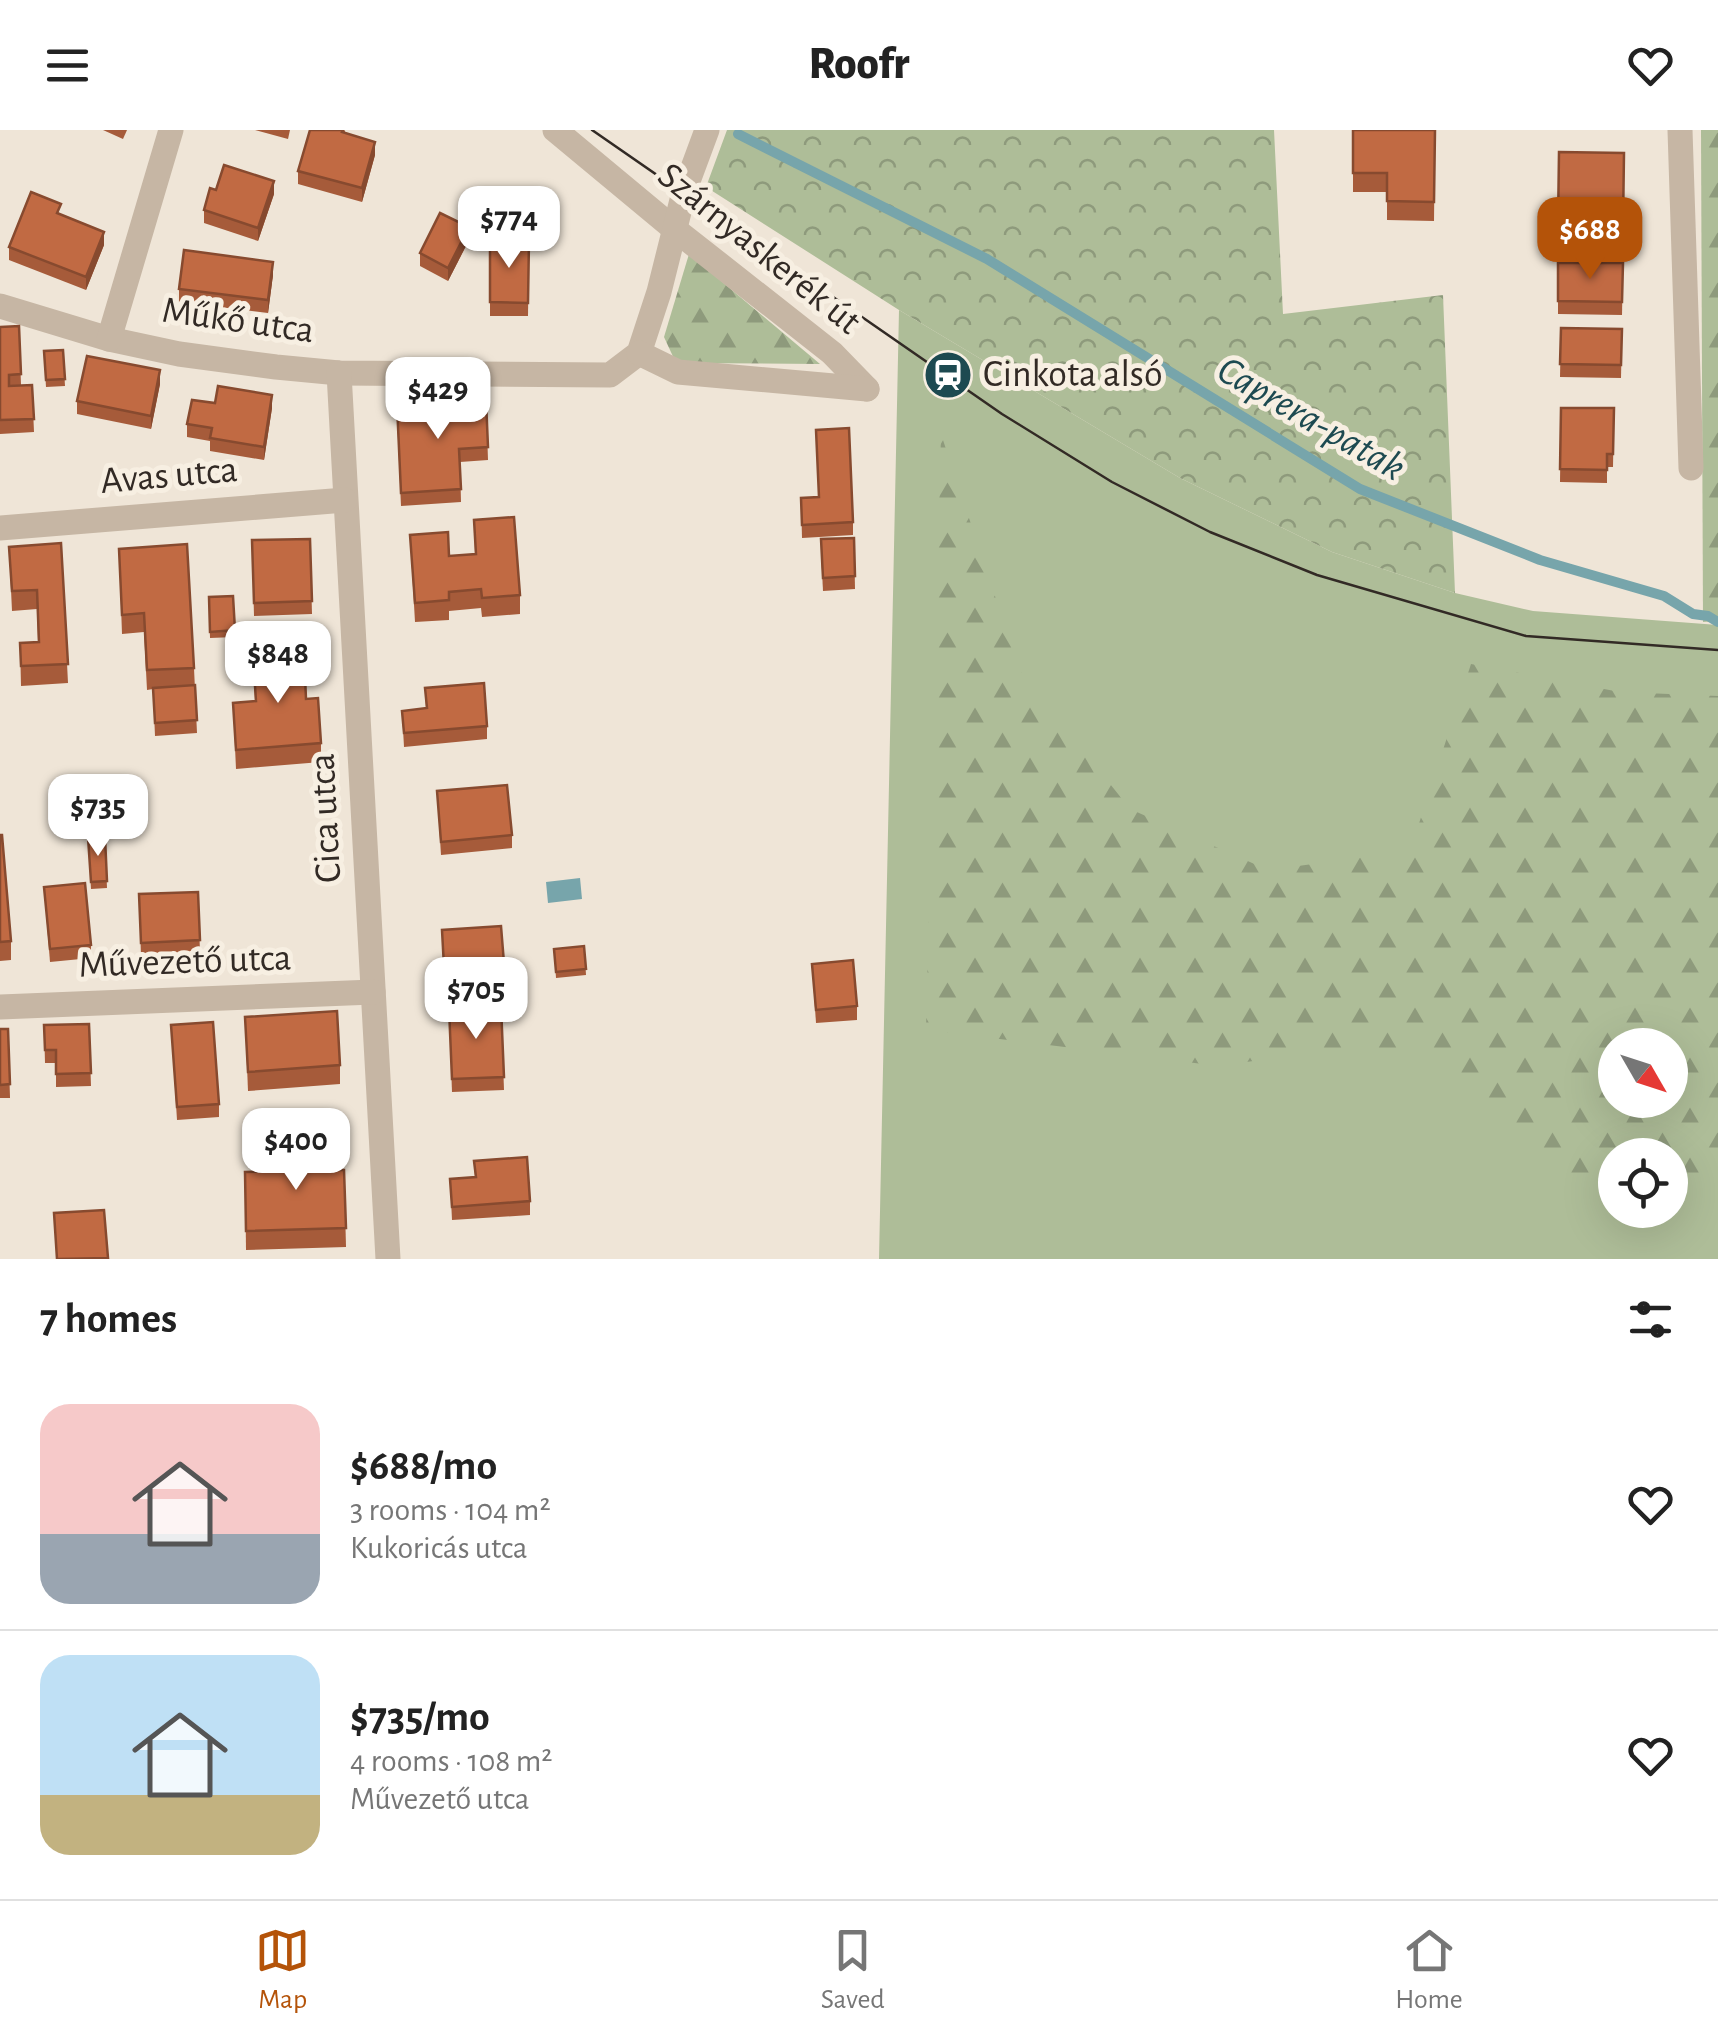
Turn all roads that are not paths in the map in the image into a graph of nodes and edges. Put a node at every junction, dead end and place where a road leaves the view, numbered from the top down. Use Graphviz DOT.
graph roads {
  1 [pos="171,130"];
  2 [pos="556,130"];
  3 [pos="707,130"];
  4 [pos="1680,130"];
  5 [pos="673,228"];
  6 [pos="0,306"];
  7 [pos="108,339"];
  8 [pos="639,353"];
  9 [pos="339,373"];
  10 [pos="1692,468"];
  11 [pos="345,500"];
  12 [pos="0,528"];
  13 [pos="373,992"];
  14 [pos="0,1008"];
  15 [pos="388,1259"];
  1 -- 7 [label="street"];
  2 -- 5 [label="street, Szárnyaskerék út"];
  3 -- 5 [label="street"];
  4 -- 10 [label="street"];
  5 -- 8 [label="street"];
  5 -- 8 [label="street, Szárnyaskerék út"];
  6 -- 7 [label="street, Műkő utca"];
  7 -- 9 [label="street, Műkő utca"];
  8 -- 9 [label="street, Műkő utca"];
  9 -- 11 [label="street, Cica utca"];
  11 -- 12 [label="street, Avas utca"];
  11 -- 13 [label="street, Cica utca"];
  13 -- 14 [label="street, Művezető utca"];
  13 -- 15 [label="street, Cica utca"];
}
